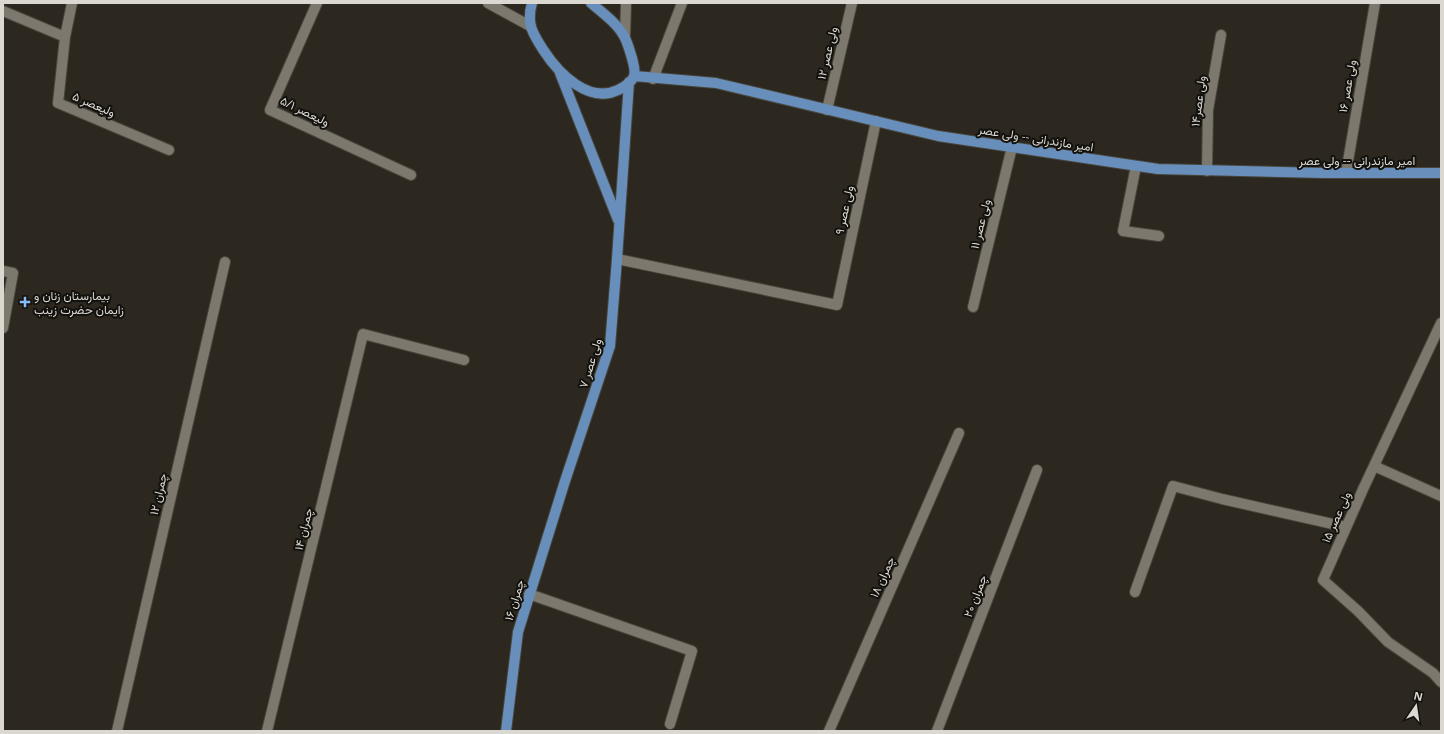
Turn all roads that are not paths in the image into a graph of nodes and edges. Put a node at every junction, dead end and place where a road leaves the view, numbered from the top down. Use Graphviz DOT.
graph roads {
  1 [pos="72,3"];
  2 [pos="317,3"];
  3 [pos="488,3"];
  4 [pos="532,3"];
  5 [pos="591,3"];
  6 [pos="626,3"];
  7 [pos="682,3"];
  8 [pos="852,3"];
  9 [pos="1374,3"];
  10 [pos="3,11"];
  11 [pos="530,26"];
  12 [pos="1221,36"];
  13 [pos="65,37"];
  14 [pos="625,38"];
  15 [pos="558,68"];
  16 [pos="632,79"];
  17 [pos="653,79"];
  18 [pos="827,110"];
  19 [pos="876,121"];
  20 [pos="1012,147"];
  21 [pos="169,150"];
  22 [pos="1136,166"];
  23 [pos="1206,171"];
  24 [pos="1346,173"];
  25 [pos="1441,173"];
  26 [pos="412,175"];
  27 [pos="620,223"];
  28 [pos="1159,236"];
  29 [pos="617,259"];
  30 [pos="225,262"];
  31 [pos="3,271"];
  32 [pos="973,307"];
  33 [pos="1441,323"];
  34 [pos="3,328"];
  35 [pos="464,360"];
  36 [pos="959,433"];
  37 [pos="1374,466"];
  38 [pos="1037,470"];
  39 [pos="565,481"];
  40 [pos="1441,496"];
  41 [pos="1346,527"];
  42 [pos="1134,592"];
  43 [pos="529,594"];
  44 [pos="1441,682"];
  45 [pos="670,724"];
  46 [pos="116,731"];
  47 [pos="267,731"];
  48 [pos="506,731"];
  49 [pos="829,731"];
  50 [pos="937,731"];
  1 -- 13 [label="street, ولیعصر ۵"];
  2 -- 26 [label="street, ولیعصر ۵/۱"];
  3 -- 11 [label="street"];
  4 -- 11 [label="main road"];
  5 -- 14 [label="main road, ولی عصر ۷"];
  6 -- 14 [label="street"];
  7 -- 17 [label="street"];
  8 -- 18 [label="street, ولی عصر ۱۲"];
  9 -- 24 [label="street, ولی عصر ۱۶"];
  10 -- 13 [label="street"];
  11 -- 15 [label="main road"];
  12 -- 23 [label="street, ولی عصر۱۴"];
  13 -- 21 [label="street, ولیعصر ۵"];
  14 -- 16 [label="main road, ولی عصر ۷"];
  15 -- 16 [label="main road"];
  15 -- 27 [label="main road, ولی عصر ۷"];
  16 -- 17 [label="main road, امیر مازندرانی -- ولی عصر"];
  16 -- 27 [label="main road, ولی عصر ۷"];
  17 -- 18 [label="main road, امیر مازندرانی -- ولی عصر"];
  18 -- 19 [label="main road, امیر مازندرانی -- ولی عصر"];
  19 -- 20 [label="main road, امیر مازندرانی -- ولی عصر"];
  19 -- 29 [label="street, ولی عصر ۹"];
  20 -- 22 [label="main road, امیر مازندرانی -- ولی عصر"];
  20 -- 32 [label="street, ولی عصر ۱۱"];
  22 -- 23 [label="main road, امیر مازندرانی -- ولی عصر"];
  22 -- 28 [label="street"];
  23 -- 24 [label="main road, امیر مازندرانی -- ولی عصر"];
  24 -- 25 [label="main road, امیر مازندرانی -- ولی عصر"];
  27 -- 29 [label="main road, ولی عصر ۷"];
  29 -- 39 [label="main road, ولی عصر ۷"];
  30 -- 46 [label="street, چمران ۱۲"];
  31 -- 34 [label="street"];
  33 -- 37 [label="street, ولی عصر ۱۵"];
  35 -- 47 [label="street, چمران ۱۴"];
  36 -- 49 [label="street, چمران ۱۸"];
  37 -- 40 [label="street"];
  37 -- 41 [label="street, ولی عصر ۱۵"];
  38 -- 50 [label="street, چمران ۲۰"];
  39 -- 43 [label="main road, چمران ۱۶"];
  41 -- 42 [label="street"];
  41 -- 44 [label="street, ولی عصر ۱۵"];
  43 -- 45 [label="street"];
  43 -- 48 [label="main road, چمران ۱۶"];
}
